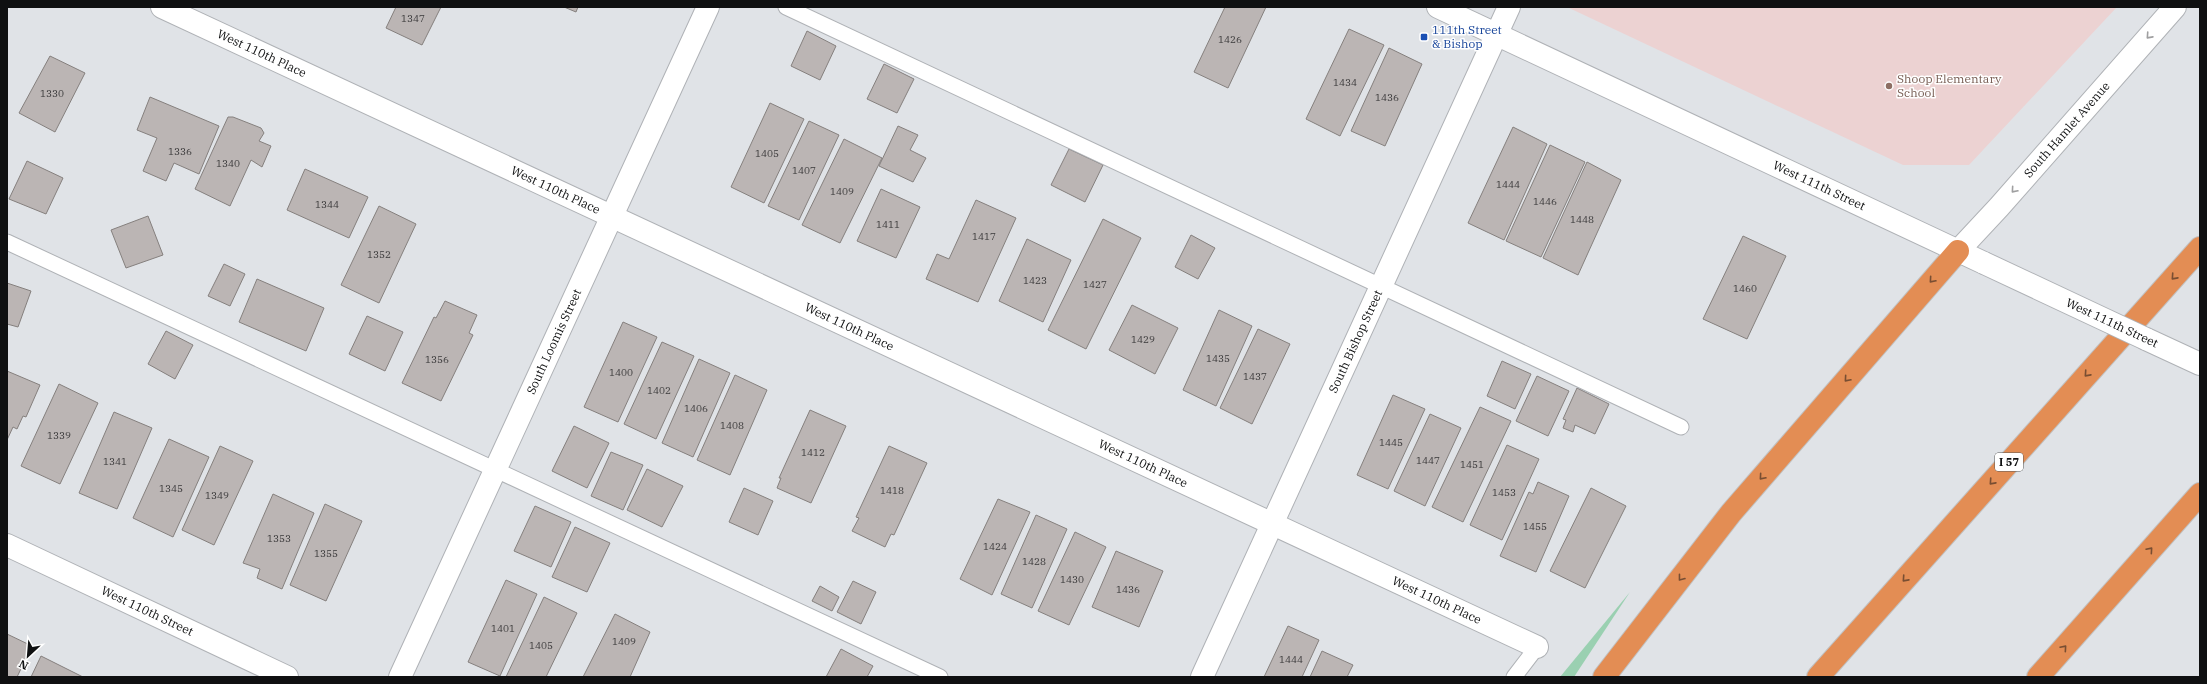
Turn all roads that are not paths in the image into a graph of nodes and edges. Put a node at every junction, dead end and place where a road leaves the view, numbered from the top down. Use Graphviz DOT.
graph roads {
  1 [pos="162,7"];
  2 [pos="708,7"];
  3 [pos="786,7"];
  4 [pos="1438,7"];
  5 [pos="1509,7"];
  6 [pos="2175,7"];
  7 [pos="1497,35"];
  8 [pos="612,217"];
  9 [pos="7,242"];
  10 [pos="2200,248"];
  11 [pos="1958,251"];
  12 [pos="1382,286"];
  13 [pos="2200,364"];
  14 [pos="1681,427"];
  15 [pos="495,469"];
  16 [pos="2200,494"];
  17 [pos="1272,525"];
  18 [pos="7,546"];
  19 [pos="1537,648"];
  20 [pos="287,677"];
  21 [pos="400,677"];
  22 [pos="940,677"];
  23 [pos="1202,677"];
  24 [pos="1514,677"];
  25 [pos="1604,677"];
  26 [pos="1818,677"];
  27 [pos="2038,677"];
  1 -- 8 [label="street, West 110th Place"];
  2 -- 8 [label="street, South Loomis Street"];
  3 -- 12 [label="lane"];
  4 -- 7 [label="street, West 111th Street"];
  5 -- 7 [label="street, South Bishop Street"];
  6 -- 11 [label="street, South Hamlet Avenue, one-way"];
  7 -- 11 [label="street, West 111th Street"];
  7 -- 12 [label="street, South Bishop Street"];
  8 -- 15 [label="street, South Loomis Street"];
  8 -- 17 [label="street, West 110th Place"];
  9 -- 15 [label="lane"];
  10 -- 26 [label="highway, I 57, one-way"];
  11 -- 13 [label="street, West 111th Street, bridge"];
  11 -- 25 [label="highway, one-way"];
  12 -- 14 [label="lane"];
  12 -- 17 [label="street, South Bishop Street"];
  15 -- 21 [label="street, South Loomis Street"];
  15 -- 22 [label="lane"];
  27 -- 16 [label="highway, one-way"];
  17 -- 19 [label="street, West 110th Place"];
  17 -- 23 [label="street, South Bishop Street"];
  18 -- 20 [label="street, West 110th Street"];
  19 -- 24 [label="lane"];
}
